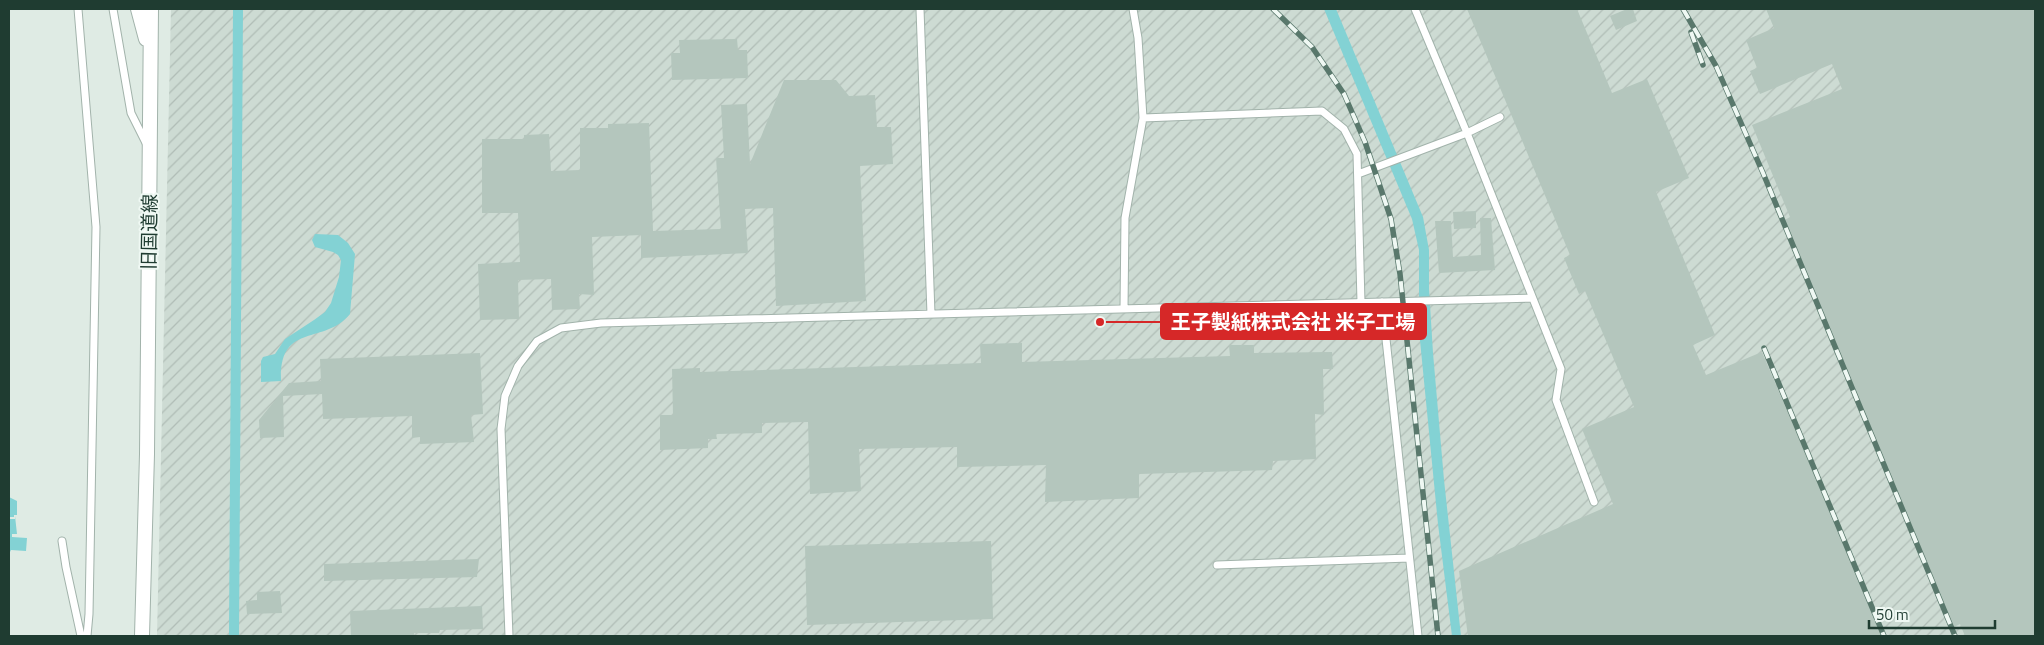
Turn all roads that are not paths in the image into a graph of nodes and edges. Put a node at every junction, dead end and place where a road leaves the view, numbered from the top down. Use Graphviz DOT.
graph roads {
  1 [pos="78,9"];
  2 [pos="113,9"];
  3 [pos="138,9"];
  4 [pos="151,9"];
  5 [pos="920,9"];
  6 [pos="1133,9"];
  7 [pos="1415,9"];
  8 [pos="150,53"];
  9 [pos="1500,117"];
  10 [pos="1143,118"];
  11 [pos="1467,133"];
  12 [pos="150,150"];
  13 [pos="1358,174"];
  14 [pos="1532,298"];
  15 [pos="1361,302"];
  16 [pos="1382,302"];
  17 [pos="1124,309"];
  18 [pos="931,314"];
  19 [pos="1594,502"];
  20 [pos="62,541"];
  21 [pos="1409,558"];
  22 [pos="1217,565"];
  23 [pos="81,636"];
  24 [pos="87,636"];
  25 [pos="142,636"];
  26 [pos="509,636"];
  27 [pos="1418,636"];
  1 -- 24 [label="lane"];
  2 -- 12 [label="lane"];
  3 -- 8 [label="street"];
  4 -- 8 [label="street, 旧国道線"];
  5 -- 18 [label="lane"];
  6 -- 10 [label="lane"];
  7 -- 11 [label="lane"];
  8 -- 12 [label="street, 旧国道線"];
  9 -- 11 [label="lane"];
  10 -- 13 [label="lane"];
  10 -- 17 [label="lane"];
  11 -- 13 [label="lane"];
  11 -- 14 [label="lane"];
  12 -- 25 [label="street, 旧国道線"];
  13 -- 15 [label="lane"];
  14 -- 16 [label="lane"];
  14 -- 19 [label="lane"];
  15 -- 16 [label="lane"];
  15 -- 17 [label="lane"];
  16 -- 21 [label="lane"];
  17 -- 18 [label="lane"];
  18 -- 26 [label="lane"];
  20 -- 23 [label="lane"];
  21 -- 22 [label="lane"];
  21 -- 27 [label="lane"];
}
